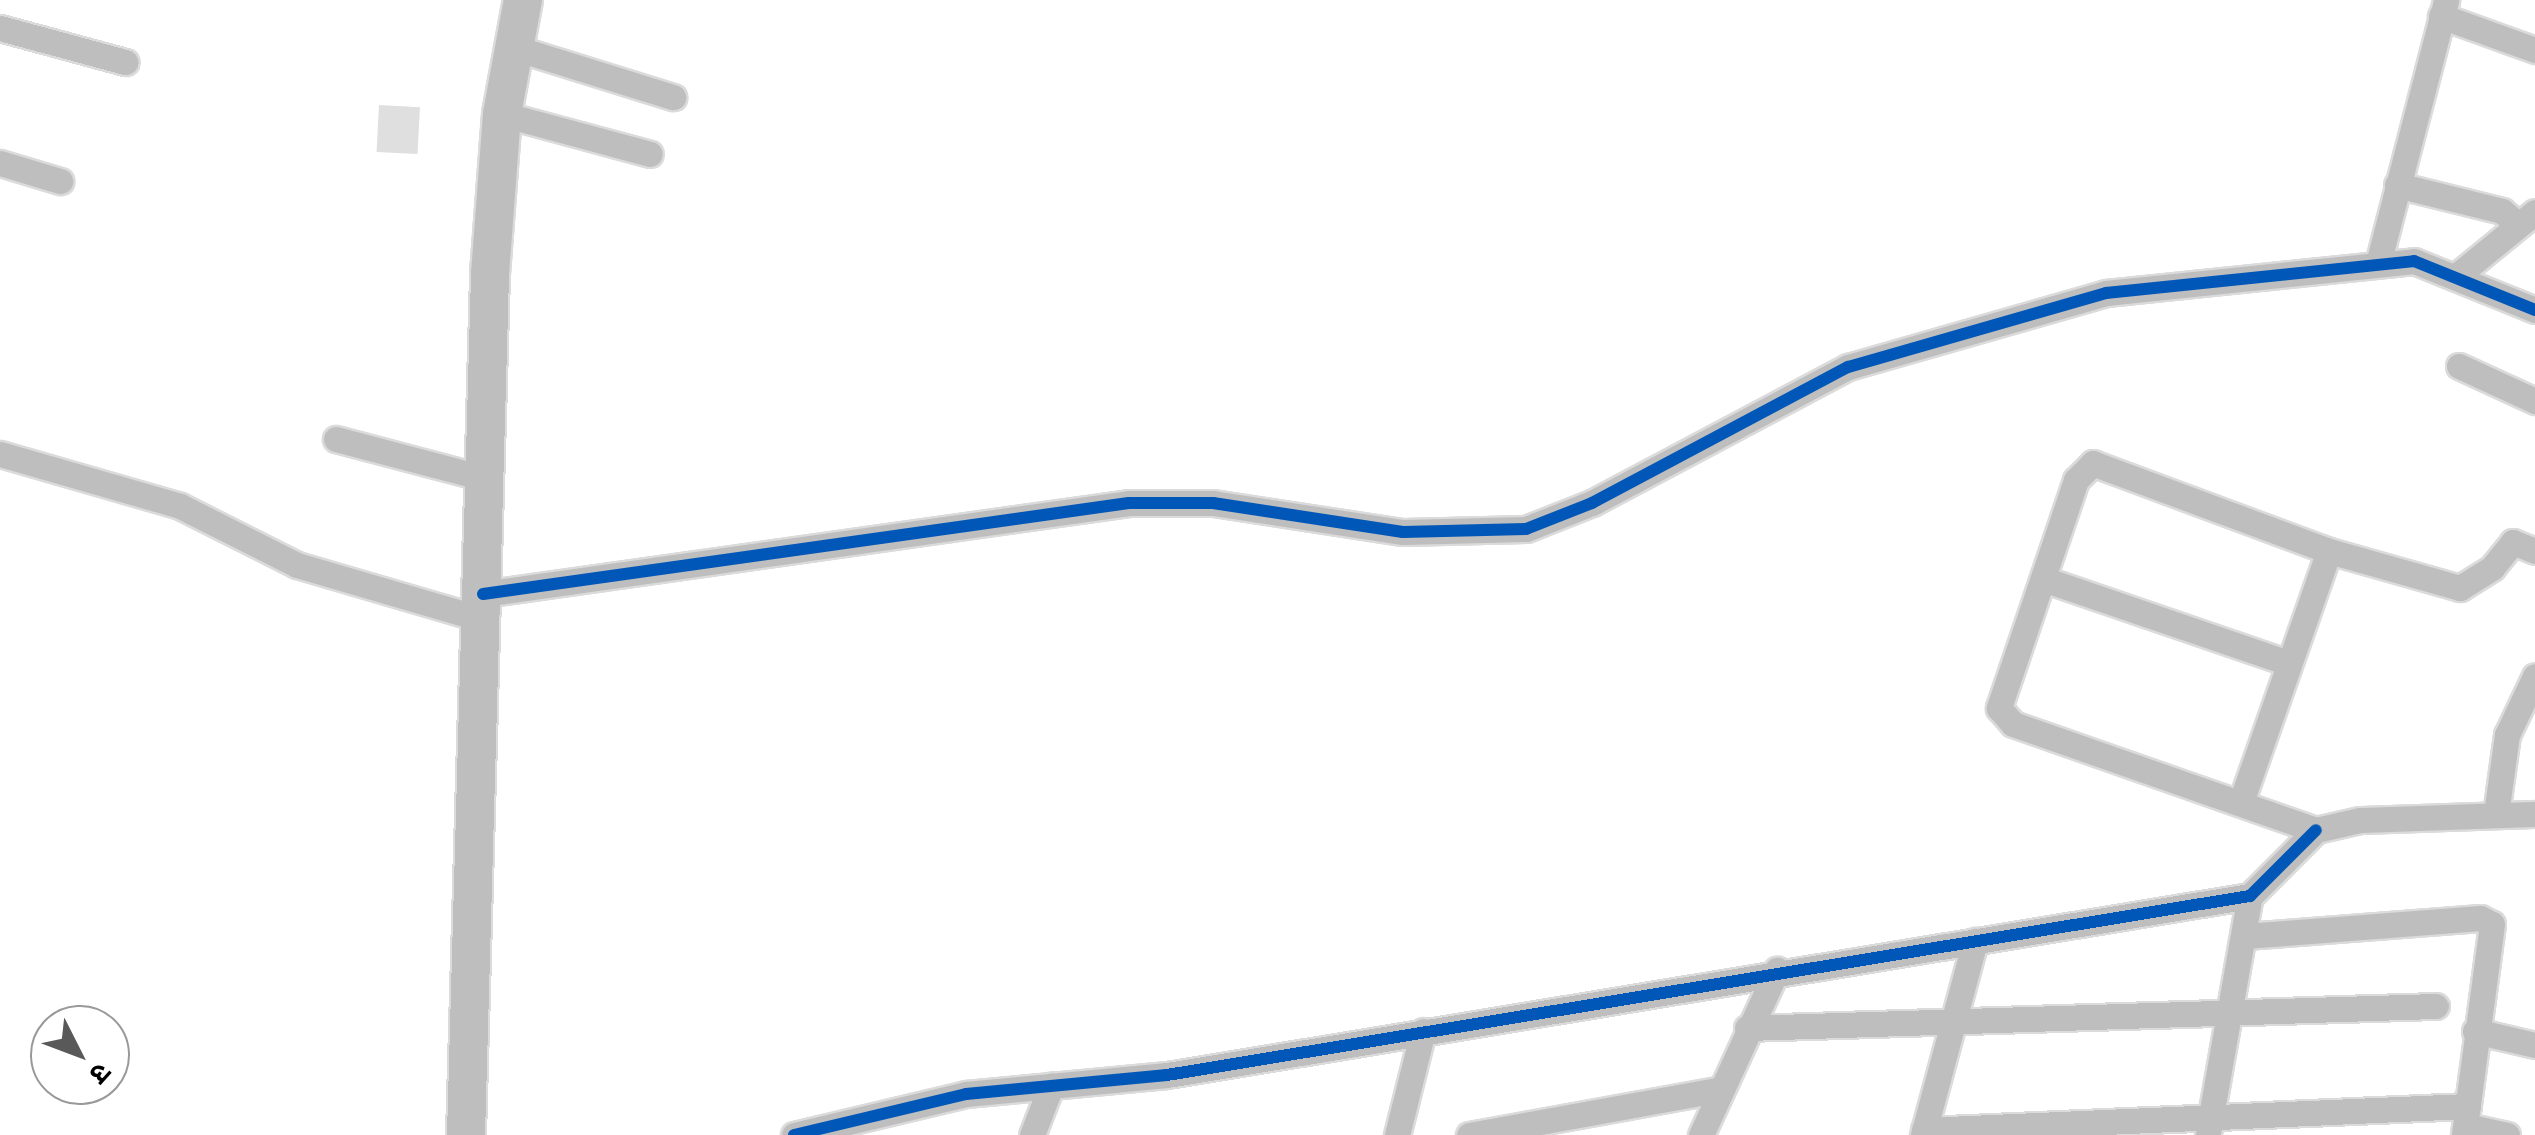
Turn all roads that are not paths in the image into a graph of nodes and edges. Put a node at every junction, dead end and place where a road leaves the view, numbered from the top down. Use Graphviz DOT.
graph roads {
  1 [pos="524,0"];
  2 [pos="2444,8"];
  3 [pos="0,28"];
  4 [pos="512,47"];
  5 [pos="2535,50"];
  6 [pos="125,62"];
  7 [pos="674,97"];
  8 [pos="502,114"];
  9 [pos="650,154"];
  10 [pos="0,162"];
  11 [pos="60,180"];
  12 [pos="2397,185"];
  13 [pos="2526,218"];
  14 [pos="2379,260"];
  15 [pos="2459,274"];
  16 [pos="2535,310"];
  17 [pos="2459,366"];
  18 [pos="2535,402"];
  19 [pos="336,439"];
  20 [pos="0,454"];
  21 [pos="484,478"];
  22 [pos="2328,551"];
  23 [pos="2535,551"];
  24 [pos="2043,579"];
  25 [pos="483,607"];
  26 [pos="2286,662"];
  27 [pos="2535,676"];
  28 [pos="2241,802"];
  29 [pos="2496,814"];
  30 [pos="2535,814"];
  31 [pos="2316,830"];
  32 [pos="2250,896"];
  33 [pos="2246,936"];
  34 [pos="1976,941"];
  35 [pos="1777,970"];
  36 [pos="2436,1006"];
  37 [pos="2230,1016"];
  38 [pos="1952,1026"];
  39 [pos="1748,1028"];
  40 [pos="1423,1031"];
  41 [pos="2474,1031"];
  42 [pos="2535,1045"];
  43 [pos="1051,1086"];
  44 [pos="1721,1089"];
  45 [pos="2466,1122"];
  46 [pos="2210,1126"];
  47 [pos="1924,1132"];
  48 [pos="466,1135"];
  49 [pos="794,1135"];
  50 [pos="1032,1135"];
  51 [pos="1396,1135"];
  52 [pos="1469,1135"];
  53 [pos="1700,1135"];
  54 [pos="2507,1135"];
  1 -- 4 [label="highway"];
  2 -- 5 [label="street"];
  2 -- 12 [label="street"];
  3 -- 6 [label="street"];
  4 -- 7 [label="street"];
  4 -- 8 [label="highway"];
  8 -- 9 [label="street"];
  8 -- 21 [label="highway"];
  10 -- 11 [label="street"];
  12 -- 13 [label="street"];
  12 -- 14 [label="street"];
  13 -- 15 [label="street"];
  14 -- 15 [label="street"];
  14 -- 25 [label="street"];
  15 -- 16 [label="street"];
  17 -- 18 [label="street"];
  19 -- 21 [label="street"];
  20 -- 25 [label="street"];
  21 -- 25 [label="highway"];
  22 -- 23 [label="street"];
  22 -- 24 [label="street"];
  22 -- 26 [label="street"];
  24 -- 26 [label="street"];
  24 -- 28 [label="street"];
  25 -- 48 [label="highway"];
  26 -- 28 [label="street"];
  27 -- 29 [label="street"];
  28 -- 31 [label="street"];
  29 -- 30 [label="street"];
  29 -- 31 [label="street"];
  31 -- 32 [label="street"];
  32 -- 33 [label="street"];
  32 -- 34 [label="street"];
  33 -- 37 [label="street"];
  33 -- 41 [label="street"];
  34 -- 35 [label="street"];
  34 -- 38 [label="street"];
  35 -- 39 [label="street"];
  35 -- 40 [label="street"];
  36 -- 37 [label="street"];
  37 -- 38 [label="street"];
  37 -- 46 [label="street"];
  38 -- 39 [label="street"];
  38 -- 47 [label="street"];
  39 -- 44 [label="street"];
  40 -- 43 [label="street"];
  40 -- 51 [label="street"];
  41 -- 42 [label="street"];
  41 -- 45 [label="street"];
  43 -- 49 [label="street"];
  43 -- 50 [label="street"];
  44 -- 52 [label="street"];
  44 -- 53 [label="street"];
  45 -- 46 [label="street"];
  45 -- 54 [label="street"];
  46 -- 47 [label="street"];
}
